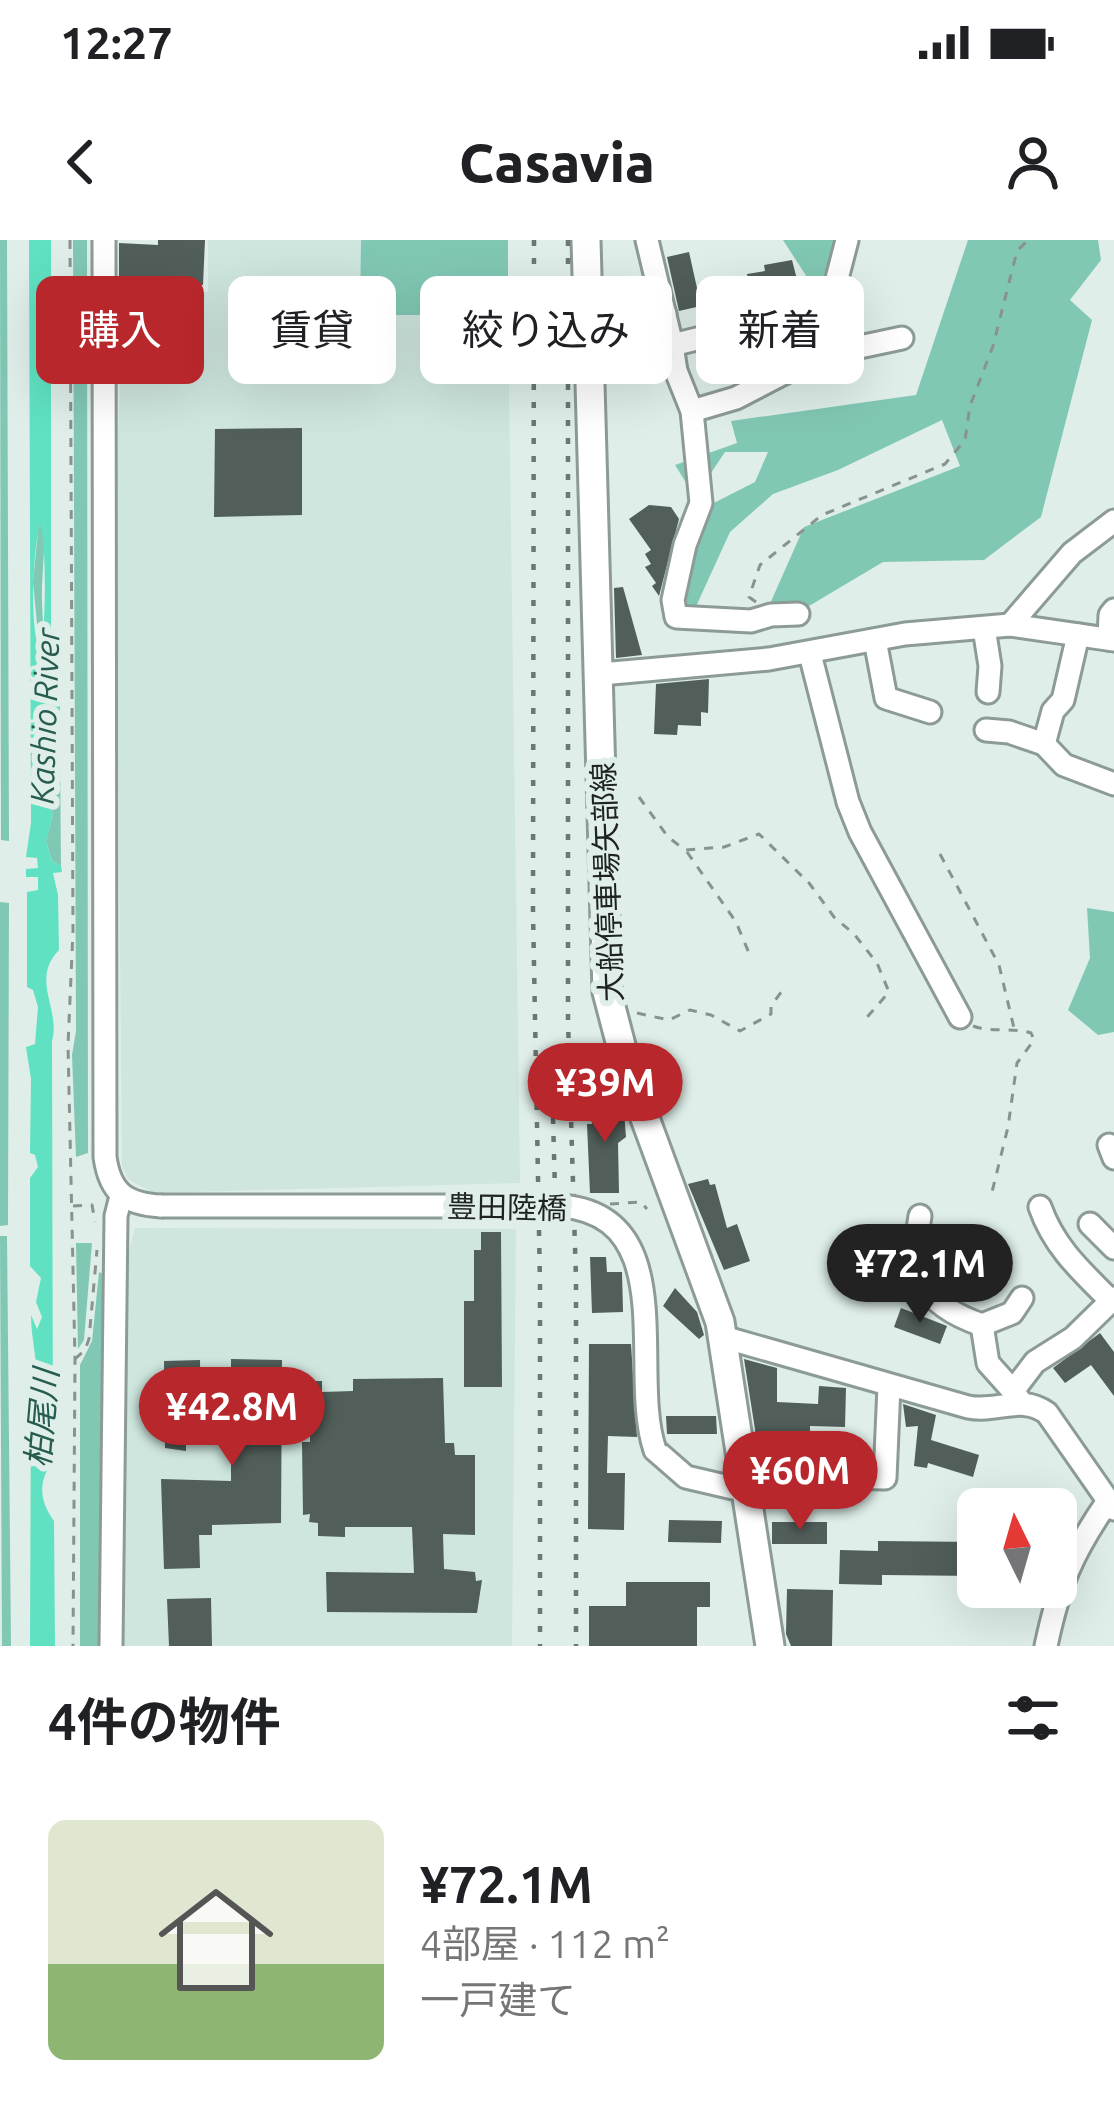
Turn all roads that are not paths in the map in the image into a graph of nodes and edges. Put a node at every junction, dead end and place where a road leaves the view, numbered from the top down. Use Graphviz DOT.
graph roads {
  1 [pos="104,240"];
  2 [pos="586,240"];
  3 [pos="647,240"];
  4 [pos="847,240"];
  5 [pos="586,276"];
  6 [pos="656,276"];
  7 [pos="838,276"];
  8 [pos="902,338"];
  9 [pos="696,342"];
  10 [pos="672,345"];
  11 [pos="864,346"];
  12 [pos="589,384"];
  13 [pos="763,384"];
  14 [pos="692,411"];
  15 [pos="1114,520"];
  16 [pos="1114,610"];
  17 [pos="798,614"];
  18 [pos="1010,625"];
  19 [pos="984,628"];
  20 [pos="1078,635"];
  21 [pos="1112,639"];
  22 [pos="875,640"];
  23 [pos="810,654"];
  24 [pos="601,674"];
  25 [pos="988,692"];
  26 [pos="930,712"];
  27 [pos="986,730"];
  28 [pos="1044,744"];
  29 [pos="1114,784"];
  30 [pos="959,1017"];
  31 [pos="121,1196"];
  32 [pos="1040,1207"];
  33 [pos="920,1216"];
  34 [pos="1090,1224"];
  35 [pos="1114,1248"];
  36 [pos="1022,1298"];
  37 [pos="1112,1299"];
  38 [pos="982,1325"];
  39 [pos="723,1337"];
  40 [pos="889,1386"];
  41 [pos="1017,1396"];
  42 [pos="745,1483"];
  43 [pos="1111,1505"];
  44 [pos="111,1646"];
  45 [pos="770,1646"];
  46 [pos="1046,1646"];
  1 -- 31 [label="street"];
  2 -- 5 [label="main road, 大船停車場矢部線"];
  3 -- 6 [label="street"];
  4 -- 7 [label="street"];
  8 -- 11 [label="street"];
  9 -- 10 [label="street"];
  10 -- 14 [label="street"];
  12 -- 24 [label="main road, 大船停車場矢部線"];
  13 -- 14 [label="street"];
  14 -- 17 [label="street"];
  15 -- 18 [label="street"];
  16 -- 21 [label="street"];
  18 -- 19 [label="street"];
  18 -- 20 [label="street"];
  19 -- 22 [label="street"];
  19 -- 25 [label="street"];
  20 -- 21 [label="street"];
  20 -- 28 [label="street"];
  22 -- 23 [label="street"];
  22 -- 26 [label="street"];
  23 -- 24 [label="street"];
  23 -- 30 [label="street"];
  24 -- 39 [label="main road, 大船停車場矢部線"];
  27 -- 28 [label="street"];
  28 -- 29 [label="street"];
  31 -- 42 [label="street, 豊田陸橋, bridge"];
  31 -- 44 [label="street"];
  32 -- 37 [label="street"];
  33 -- 38 [label="street"];
  34 -- 35 [label="street"];
  36 -- 38 [label="street"];
  37 -- 41 [label="street"];
  38 -- 41 [label="street"];
  39 -- 40 [label="street"];
  39 -- 42 [label="main road, 大船停車場矢部線"];
  40 -- 41 [label="street"];
  40 -- 42 [label="street"];
  41 -- 43 [label="street"];
  42 -- 45 [label="main road, 大船停車場矢部線"];
  43 -- 46 [label="street"];
}
